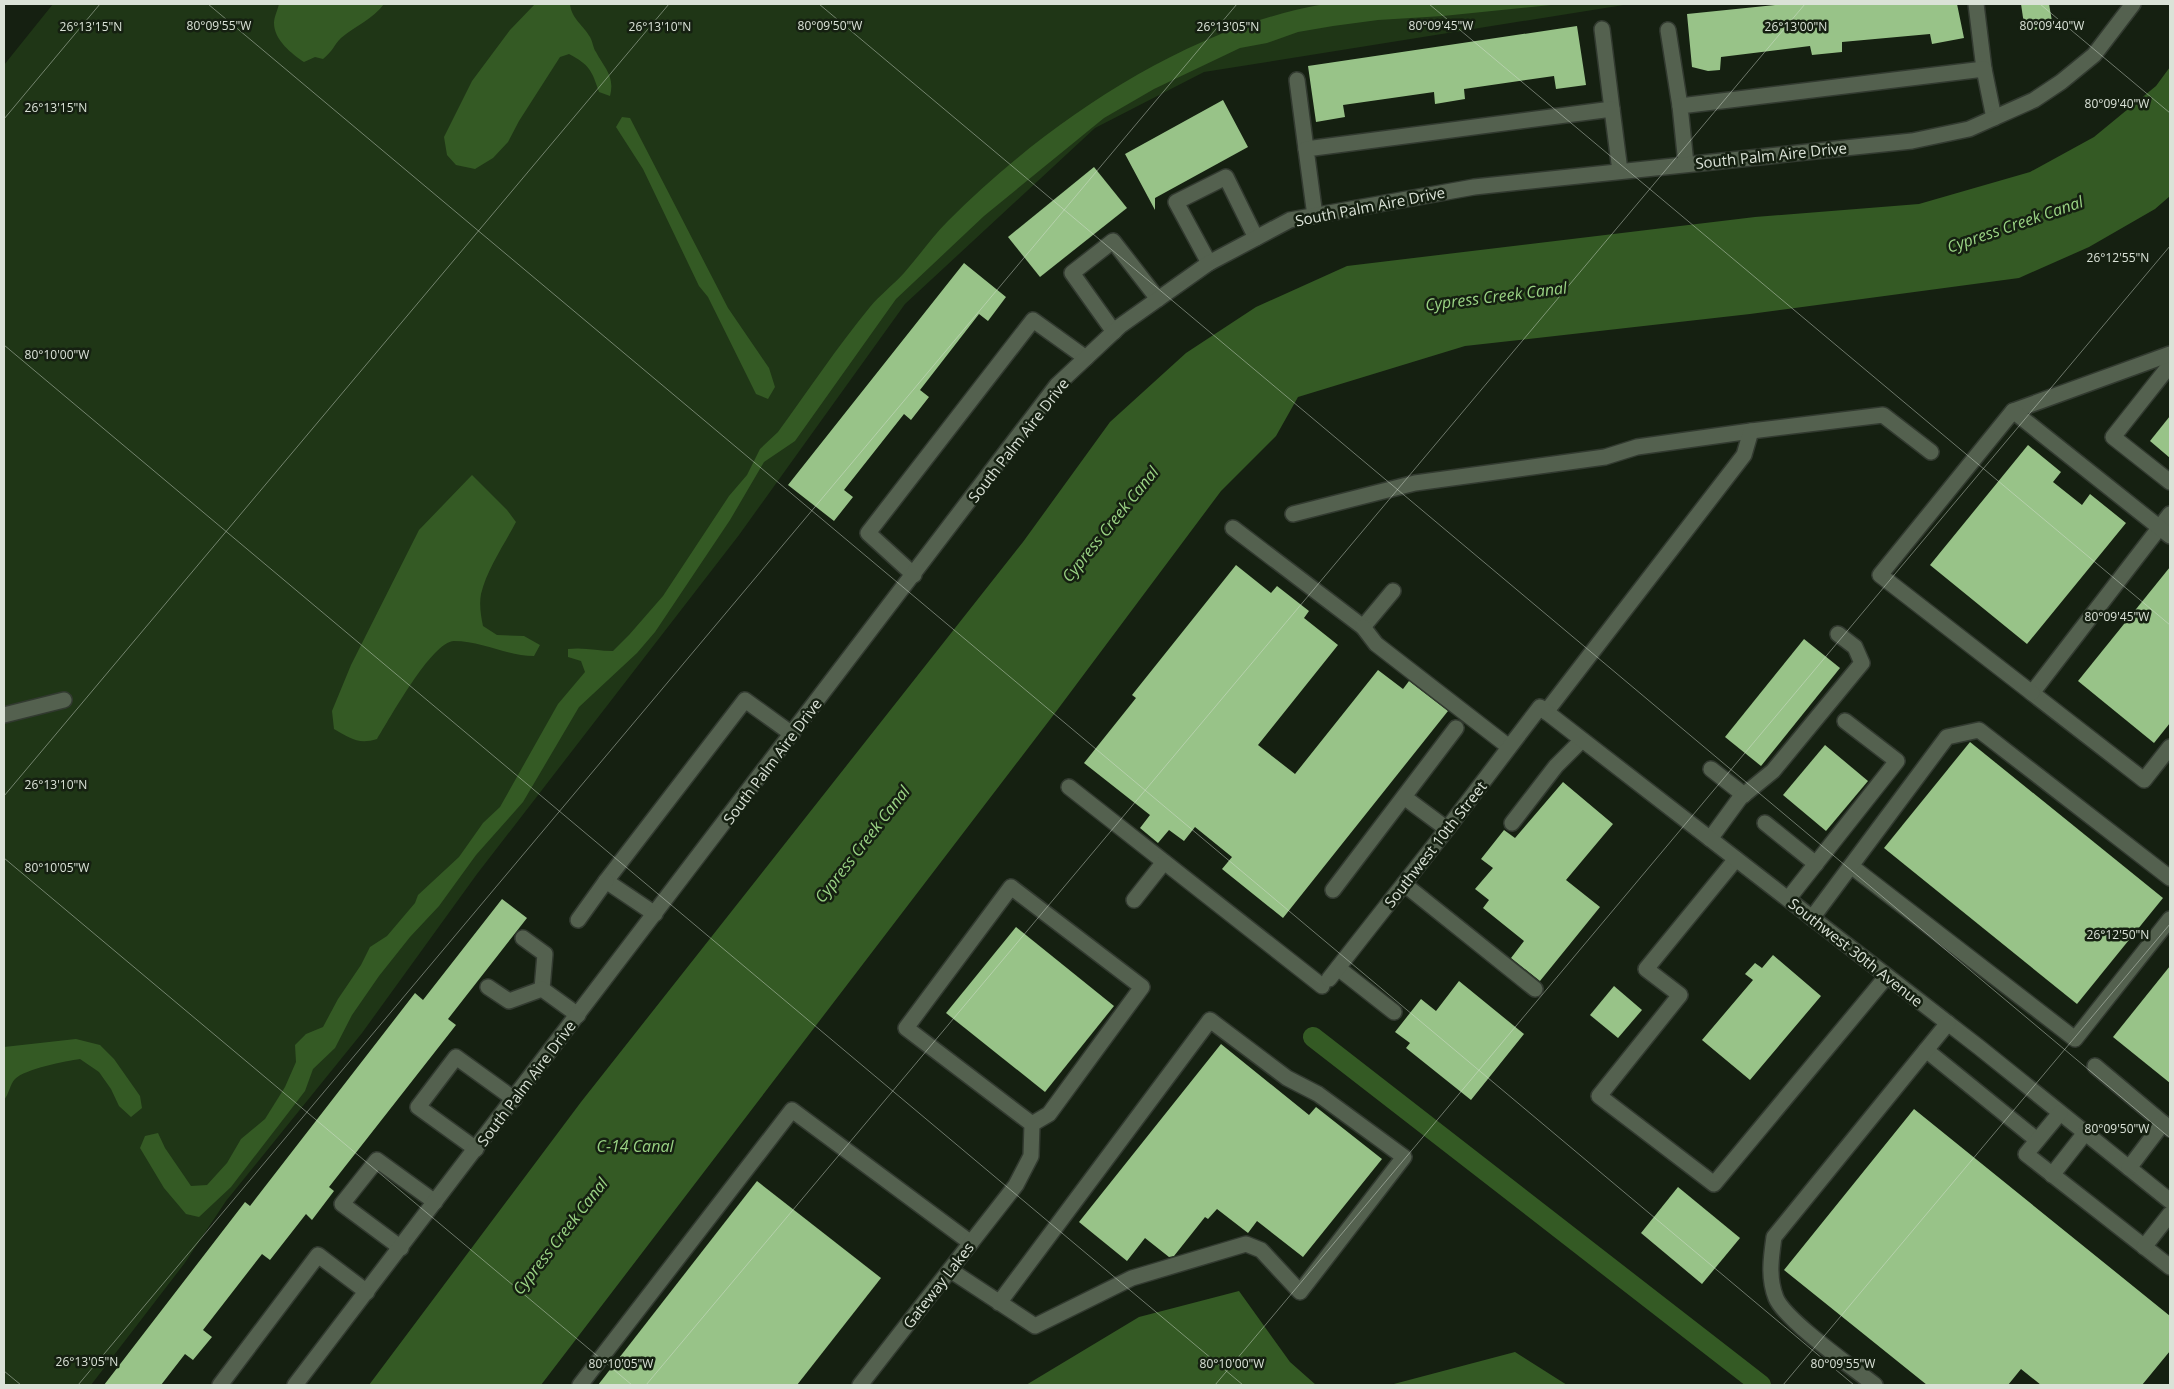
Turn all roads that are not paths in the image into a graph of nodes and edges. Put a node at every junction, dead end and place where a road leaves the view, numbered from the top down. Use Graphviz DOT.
graph roads {
  1 [pos="1976,4"];
  2 [pos="2133,4"];
  3 [pos="1602,29"];
  4 [pos="1668,30"];
  5 [pos="1984,70"];
  6 [pos="1296,80"];
  7 [pos="1680,106"];
  8 [pos="1612,110"];
  9 [pos="1994,118"];
  10 [pos="1306,149"];
  11 [pos="1686,164"];
  12 [pos="1620,171"];
  13 [pos="1315,216"];
  14 [pos="1256,238"];
  15 [pos="1209,263"];
  16 [pos="1158,299"];
  17 [pos="1114,332"];
  18 [pos="2170,354"];
  19 [pos="1086,358"];
  20 [pos="2170,365"];
  21 [pos="2013,411"];
  22 [pos="1751,431"];
  23 [pos="1931,452"];
  24 [pos="2170,482"];
  25 [pos="1293,514"];
  26 [pos="2170,514"];
  27 [pos="1233,528"];
  28 [pos="2165,532"];
  29 [pos="914,575"];
  30 [pos="1393,591"];
  31 [pos="1363,628"];
  32 [pos="1838,634"];
  33 [pos="2032,693"];
  34 [pos="64,700"];
  35 [pos="1543,710"];
  36 [pos="4,714"];
  37 [pos="1845,720"];
  38 [pos="1456,728"];
  39 [pos="792,734"];
  40 [pos="1582,740"];
  41 [pos="2170,747"];
  42 [pos="1510,748"];
  43 [pos="1711,769"];
  44 [pos="1068,787"];
  45 [pos="1744,795"];
  46 [pos="1404,797"];
  47 [pos="1512,823"];
  48 [pos="1765,823"];
  49 [pos="1448,829"];
  50 [pos="1710,839"];
  51 [pos="1736,859"];
  52 [pos="1164,862"];
  53 [pos="1816,864"];
  54 [pos="1851,866"];
  55 [pos="2170,878"];
  56 [pos="606,881"];
  57 [pos="1404,884"];
  58 [pos="1333,890"];
  59 [pos="1134,900"];
  60 [pos="1788,900"];
  61 [pos="655,914"];
  62 [pos="1812,918"];
  63 [pos="578,920"];
  64 [pos="2170,920"];
  65 [pos="523,938"];
  66 [pos="1887,976"];
  67 [pos="1330,978"];
  68 [pos="488,987"];
  69 [pos="1535,989"];
  70 [pos="542,990"];
  71 [pos="1394,1012"];
  72 [pos="578,1015"];
  73 [pos="1948,1023"];
  74 [pos="1926,1050"];
  75 [pos="2095,1066"];
  76 [pos="514,1099"];
  77 [pos="2060,1113"];
  78 [pos="1032,1124"];
  79 [pos="2167,1126"];
  80 [pos="2086,1133"];
  81 [pos="2037,1140"];
  82 [pos="476,1149"];
  83 [pos="2128,1168"];
  84 [pos="2052,1175"];
  85 [pos="2170,1201"];
  86 [pos="435,1202"];
  87 [pos="2170,1214"];
  88 [pos="971,1243"];
  89 [pos="400,1248"];
  90 [pos="2144,1248"];
  91 [pos="2170,1267"];
  92 [pos="950,1270"];
  93 [pos="367,1292"];
  94 [pos="999,1303"];
  95 [pos="220,1385"];
  96 [pos="296,1385"];
  97 [pos="580,1385"];
  98 [pos="860,1385"];
  99 [pos="1875,1385"];
  1 -- 5 [label="street"];
  2 -- 9 [label="street, South Palm Aire Drive"];
  3 -- 8 [label="street"];
  4 -- 7 [label="street"];
  5 -- 7 [label="street"];
  5 -- 9 [label="street"];
  6 -- 10 [label="street"];
  7 -- 11 [label="street"];
  8 -- 10 [label="street"];
  8 -- 12 [label="street"];
  9 -- 11 [label="street, South Palm Aire Drive"];
  10 -- 13 [label="street"];
  11 -- 12 [label="street, South Palm Aire Drive"];
  12 -- 13 [label="street, South Palm Aire Drive"];
  13 -- 14 [label="street, South Palm Aire Drive"];
  14 -- 15 [label="street, South Palm Aire Drive"];
  14 -- 15 [label="street"];
  15 -- 16 [label="street, South Palm Aire Drive"];
  16 -- 17 [label="street, South Palm Aire Drive"];
  16 -- 17 [label="street"];
  17 -- 19 [label="street, South Palm Aire Drive"];
  18 -- 21 [label="street"];
  19 -- 29 [label="street, South Palm Aire Drive"];
  19 -- 29 [label="street"];
  20 -- 24 [label="street"];
  21 -- 28 [label="street"];
  21 -- 33 [label="street"];
  22 -- 23 [label="street"];
  22 -- 25 [label="street"];
  22 -- 35 [label="street, Southwest 10th Street"];
  26 -- 28 [label="street"];
  27 -- 31 [label="street"];
  28 -- 33 [label="street"];
  29 -- 39 [label="street, South Palm Aire Drive"];
  30 -- 31 [label="street"];
  31 -- 42 [label="street"];
  32 -- 45 [label="street"];
  33 -- 41 [label="street"];
  34 -- 36 [label="street"];
  35 -- 40 [label="street, Southwest 30th Avenue"];
  35 -- 42 [label="street, Southwest 10th Street"];
  37 -- 53 [label="street"];
  38 -- 46 [label="street"];
  39 -- 56 [label="street"];
  39 -- 61 [label="street, South Palm Aire Drive"];
  40 -- 47 [label="street"];
  40 -- 50 [label="street, Southwest 30th Avenue"];
  42 -- 49 [label="street, Southwest 10th Street"];
  43 -- 45 [label="street"];
  44 -- 52 [label="street"];
  45 -- 50 [label="street"];
  46 -- 49 [label="street"];
  46 -- 58 [label="street"];
  48 -- 53 [label="street"];
  49 -- 57 [label="street, Southwest 10th Street"];
  50 -- 51 [label="street, Southwest 30th Avenue"];
  51 -- 60 [label="street, Southwest 30th Avenue"];
  51 -- 66 [label="street"];
  52 -- 59 [label="street"];
  52 -- 67 [label="street"];
  53 -- 60 [label="street"];
  54 -- 55 [label="street"];
  54 -- 62 [label="street"];
  54 -- 64 [label="street"];
  56 -- 61 [label="street"];
  56 -- 63 [label="street"];
  57 -- 67 [label="street, Southwest 10th Street"];
  57 -- 69 [label="street"];
  60 -- 62 [label="street, Southwest 30th Avenue"];
  61 -- 72 [label="street, South Palm Aire Drive"];
  62 -- 66 [label="street, Southwest 30th Avenue"];
  65 -- 70 [label="street"];
  66 -- 73 [label="street, Southwest 30th Avenue"];
  67 -- 71 [label="street"];
  68 -- 70 [label="street"];
  70 -- 72 [label="street"];
  72 -- 76 [label="street, South Palm Aire Drive"];
  73 -- 74 [label="street"];
  73 -- 77 [label="street, Southwest 30th Avenue"];
  74 -- 81 [label="street"];
  74 -- 99 [label="street"];
  75 -- 79 [label="street"];
  76 -- 82 [label="street, South Palm Aire Drive"];
  76 -- 82 [label="street"];
  77 -- 80 [label="street, Southwest 30th Avenue"];
  77 -- 81 [label="street"];
  78 -- 78 [label="street"];
  78 -- 88 [label="street, Gateway Lakes"];
  79 -- 83 [label="street"];
  80 -- 83 [label="street, Southwest 30th Avenue"];
  80 -- 84 [label="street"];
  81 -- 84 [label="street"];
  82 -- 86 [label="street, South Palm Aire Drive"];
  83 -- 85 [label="street, Southwest 30th Avenue"];
  84 -- 90 [label="street"];
  86 -- 89 [label="street, South Palm Aire Drive"];
  86 -- 89 [label="street"];
  87 -- 90 [label="street"];
  88 -- 92 [label="street, Gateway Lakes"];
  88 -- 97 [label="street"];
  89 -- 93 [label="street, South Palm Aire Drive"];
  90 -- 91 [label="street"];
  92 -- 94 [label="street"];
  92 -- 98 [label="street, Gateway Lakes"];
  93 -- 95 [label="street"];
  93 -- 96 [label="street, South Palm Aire Drive"];
  94 -- 94 [label="street"];
}
